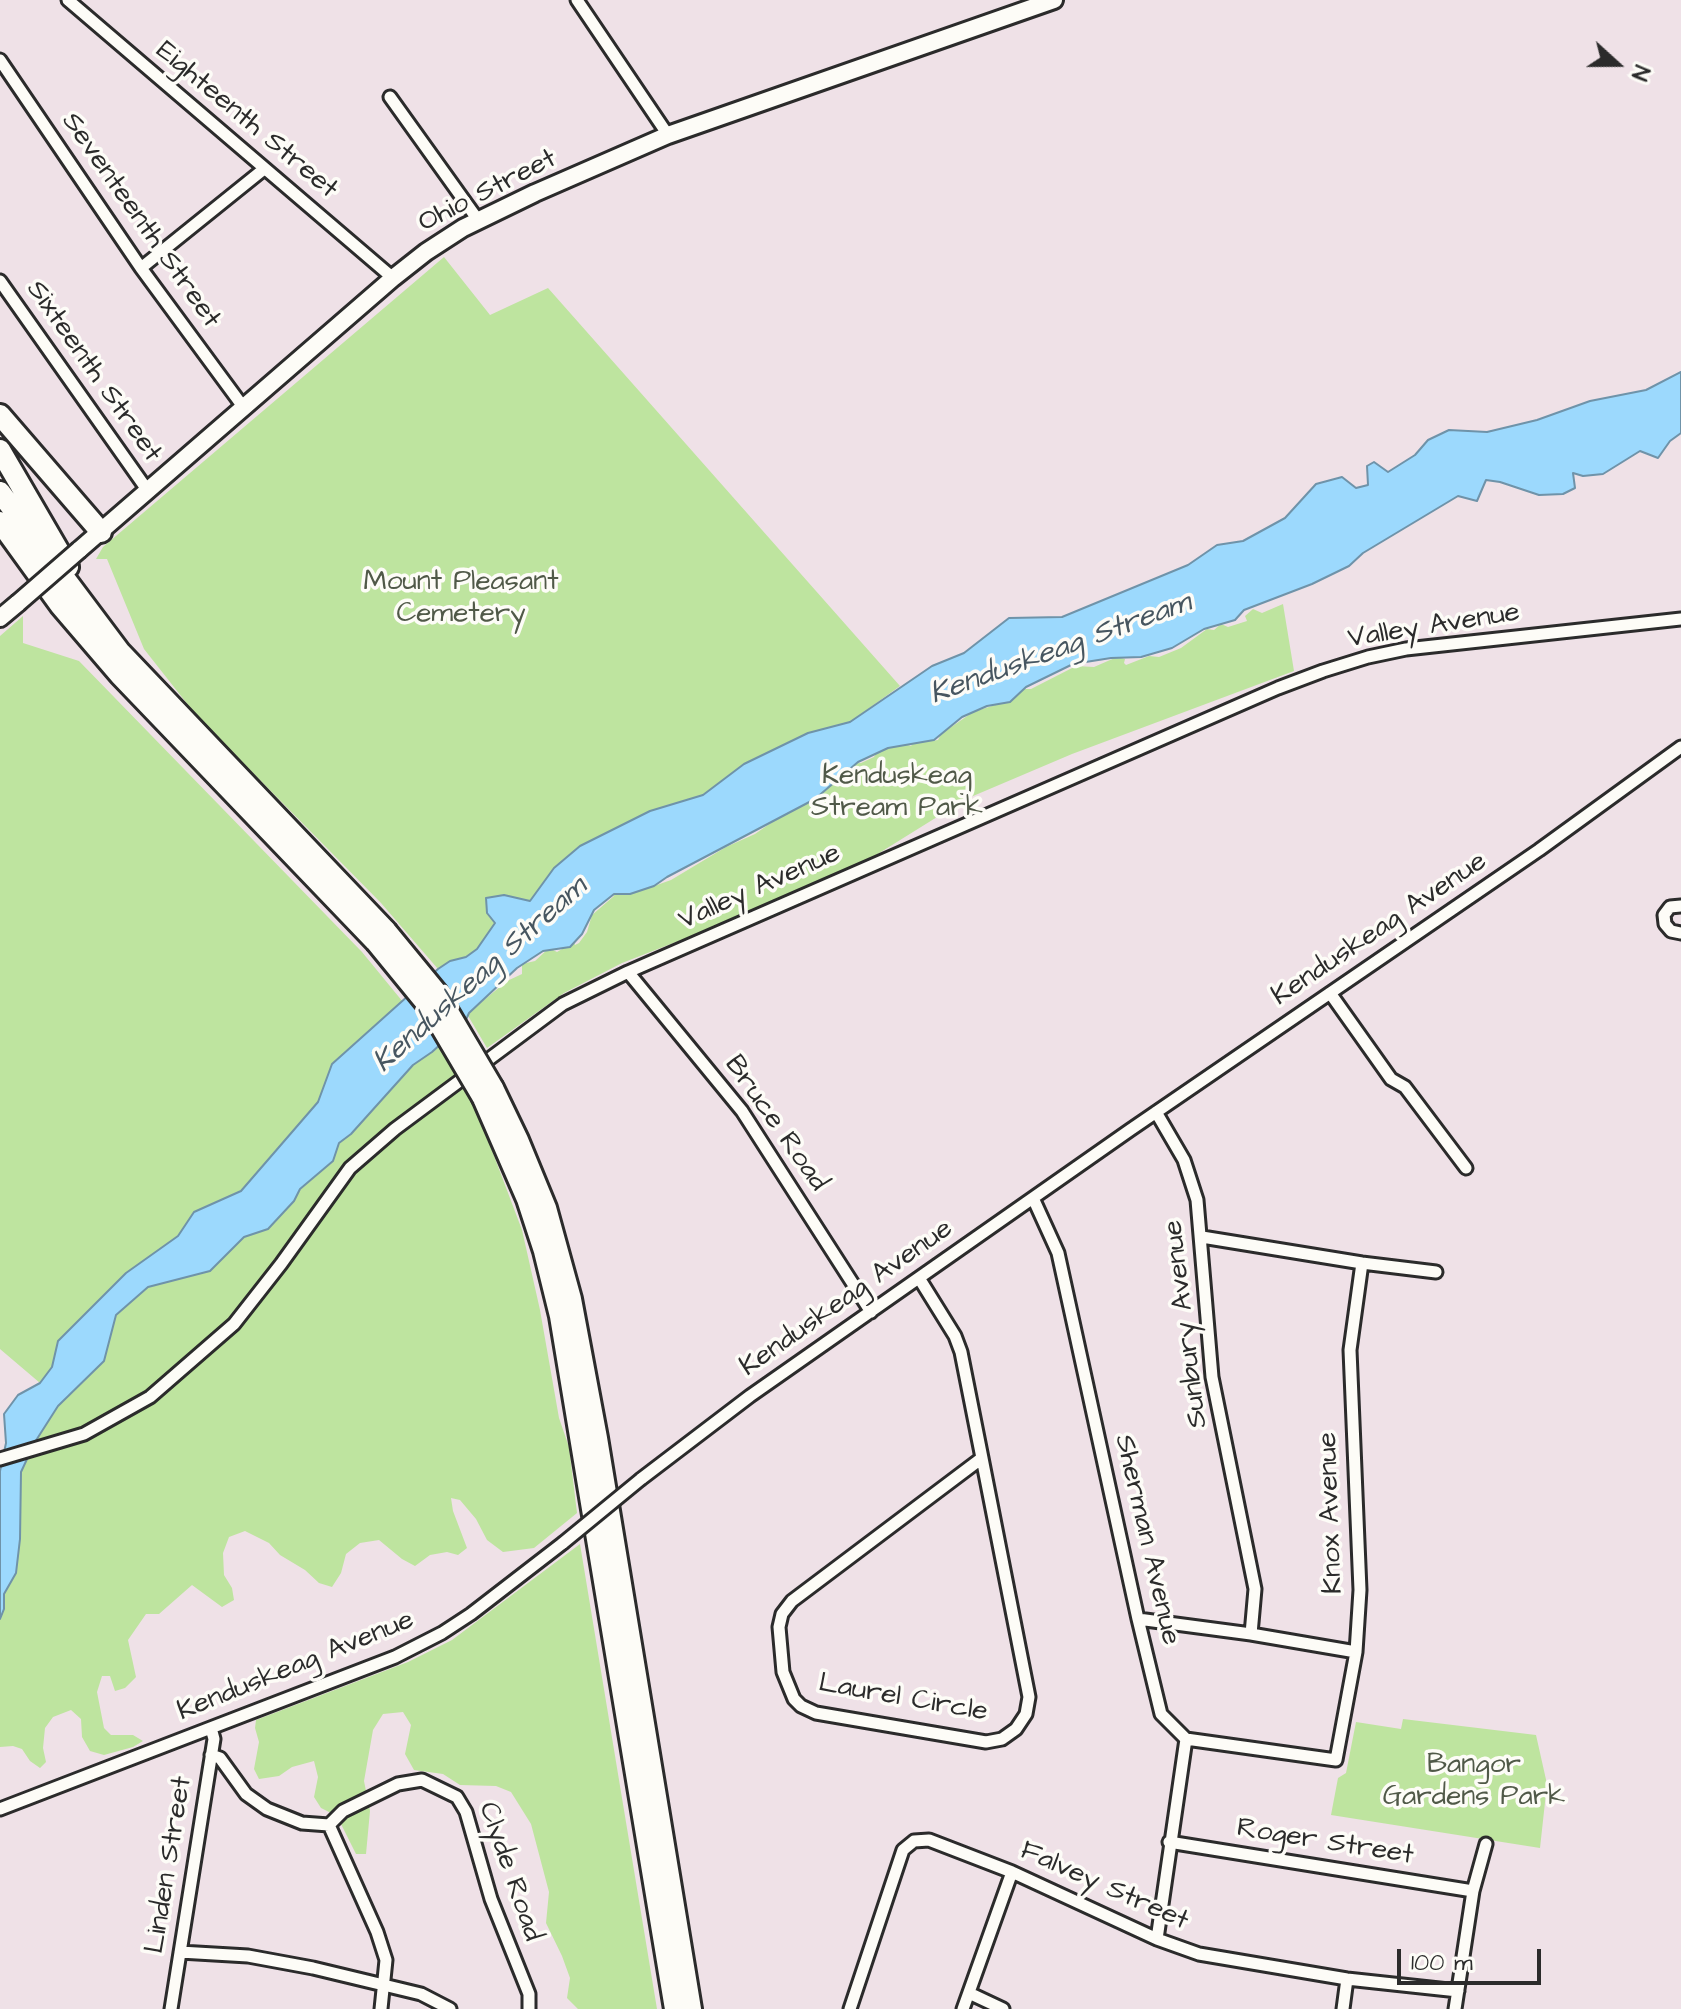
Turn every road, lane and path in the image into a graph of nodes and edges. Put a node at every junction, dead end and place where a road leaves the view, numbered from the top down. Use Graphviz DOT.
graph roads {
  1 [pos="68,0"];
  2 [pos="577,0"];
  3 [pos="1054,0"];
  4 [pos="0,60"];
  5 [pos="390,97"];
  6 [pos="668,135"];
  7 [pos="264,169"];
  8 [pos="478,220"];
  9 [pos="141,268"];
  10 [pos="393,278"];
  11 [pos="0,281"];
  12 [pos="244,408"];
  13 [pos="0,415"];
  14 [pos="0,450"];
  15 [pos="148,491"];
  16 [pos="0,492"];
  17 [pos="0,524"];
  18 [pos="101,532"];
  19 [pos="0,618"];
  20 [pos="1681,619"];
  21 [pos="155,692"];
  22 [pos="1680,750"];
  23 [pos="1681,906"];
  24 [pos="1681,933"];
  25 [pos="381,936"];
  26 [pos="628,972"];
  27 [pos="1330,993"];
  28 [pos="488,1093"];
  29 [pos="1156,1112"];
  30 [pos="1466,1168"];
  31 [pos="1033,1198"];
  32 [pos="1202,1237"];
  33 [pos="1362,1263"];
  34 [pos="1436,1272"];
  35 [pos="919,1278"];
  36 [pos="871,1312"];
  37 [pos="982,1458"];
  38 [pos="0,1459"];
  39 [pos="1138,1619"];
  40 [pos="1251,1634"];
  41 [pos="1356,1652"];
  42 [pos="211,1728"];
  43 [pos="1186,1739"];
  44 [pos="211,1755"];
  45 [pos="0,1809"];
  46 [pos="329,1825"];
  47 [pos="1169,1842"];
  48 [pos="1486,1844"];
  49 [pos="1012,1872"];
  50 [pos="1473,1891"];
  51 [pos="1157,1939"];
  52 [pos="180,1952"];
  53 [pos="1347,1979"];
  54 [pos="385,1984"];
  55 [pos="1458,1991"];
  56 [pos="969,1993"];
  57 [pos="171,2009"];
  58 [pos="381,2009"];
  59 [pos="450,2009"];
  60 [pos="529,2009"];
  61 [pos="675,2009"];
  62 [pos="691,2009"];
  63 [pos="850,2009"];
  64 [pos="963,2009"];
  65 [pos="1003,2009"];
  66 [pos="1343,2009"];
  67 [pos="1455,2009"];
  1 -- 7 [label="street, Eighteenth Street"];
  2 -- 6 [label="street"];
  3 -- 6 [label="street, Ohio Street"];
  4 -- 9 [label="street, Seventeenth Street"];
  5 -- 8 [label="street"];
  6 -- 8 [label="street, Ohio Street"];
  7 -- 9 [label="street"];
  7 -- 10 [label="street, Eighteenth Street"];
  8 -- 10 [label="street, Ohio Street"];
  9 -- 12 [label="street, Seventeenth Street"];
  10 -- 12 [label="street, Ohio Street"];
  11 -- 15 [label="street, Sixteenth Street"];
  12 -- 15 [label="street, Ohio Street"];
  13 -- 18 [label="highway"];
  14 -- 21 [label="highway"];
  15 -- 18 [label="street, Ohio Street"];
  16 -- 21 [label="highway"];
  17 -- 25 [label="highway"];
  18 -- 19 [label="street, Ohio Street, bridge"];
  20 -- 26 [label="street, Valley Avenue"];
  21 -- 25 [label="highway"];
  22 -- 27 [label="street, Kenduskeag Avenue"];
  23 -- 24 [label="street"];
  25 -- 28 [label="highway, bridge"];
  26 -- 36 [label="street, Bruce Road"];
  26 -- 38 [label="street, Valley Avenue"];
  27 -- 29 [label="street, Kenduskeag Avenue"];
  27 -- 30 [label="street"];
  28 -- 61 [label="highway"];
  28 -- 62 [label="highway"];
  29 -- 31 [label="street, Kenduskeag Avenue"];
  29 -- 32 [label="street, Sunbury Avenue"];
  31 -- 35 [label="street, Kenduskeag Avenue"];
  31 -- 39 [label="street, Sherman Avenue"];
  32 -- 33 [label="street"];
  32 -- 40 [label="street, Sunbury Avenue"];
  33 -- 34 [label="street"];
  33 -- 41 [label="street, Knox Avenue"];
  35 -- 36 [label="street, Kenduskeag Avenue"];
  35 -- 37 [label="street, Laurel Circle"];
  36 -- 42 [label="street, Kenduskeag Avenue, bridge"];
  37 -- 37 [label="street, Laurel Circle"];
  39 -- 40 [label="street"];
  39 -- 43 [label="street, Sherman Avenue"];
  40 -- 41 [label="street"];
  41 -- 43 [label="street, Knox Avenue"];
  42 -- 44 [label="street, Linden Street"];
  42 -- 45 [label="street, Kenduskeag Avenue"];
  43 -- 47 [label="street"];
  44 -- 46 [label="street"];
  44 -- 52 [label="street, Linden Street"];
  46 -- 54 [label="street"];
  46 -- 60 [label="street, Clyde Road"];
  47 -- 50 [label="street, Roger Street"];
  47 -- 51 [label="street"];
  48 -- 50 [label="street"];
  49 -- 51 [label="street, Falvey Street"];
  49 -- 56 [label="street"];
  49 -- 63 [label="street, Falvey Street"];
  50 -- 55 [label="street"];
  51 -- 53 [label="street, Falvey Street"];
  52 -- 54 [label="street"];
  52 -- 57 [label="street, Linden Street"];
  53 -- 55 [label="street, Falvey Street"];
  53 -- 66 [label="street"];
  54 -- 58 [label="street"];
  54 -- 59 [label="street"];
  55 -- 67 [label="street"];
  56 -- 64 [label="street"];
  56 -- 65 [label="street"];
}
